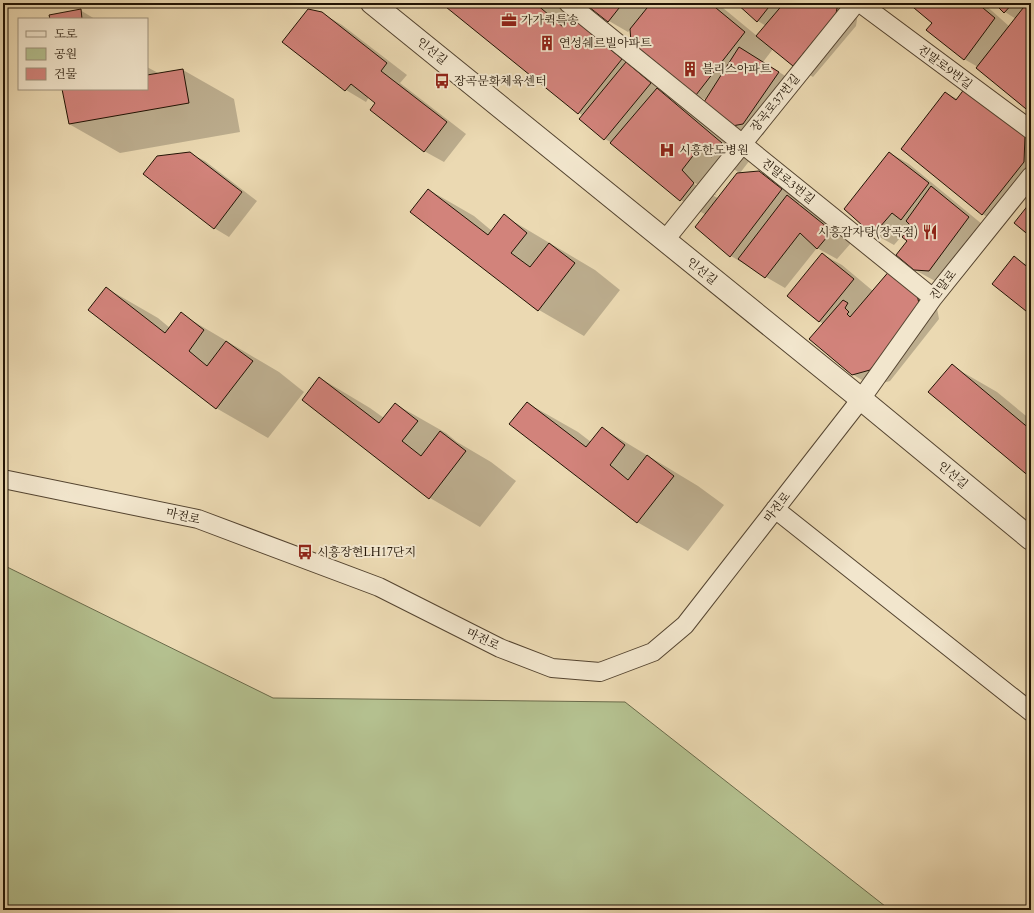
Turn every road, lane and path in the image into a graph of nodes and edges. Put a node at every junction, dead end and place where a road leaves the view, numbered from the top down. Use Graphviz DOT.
graph roads {
  1 [pos="372,3"];
  2 [pos="568,3"];
  3 [pos="856,3"];
  4 [pos="860,3"];
  5 [pos="1031,130"];
  6 [pos="743,144"];
  7 [pos="1028,184"];
  8 [pos="665,240"];
  9 [pos="933,298"];
  10 [pos="861,399"];
  11 [pos="3,479"];
  12 [pos="775,509"];
  13 [pos="1031,540"];
  14 [pos="1031,712"];
  1 -- 8 [label="street, 인선길"];
  2 -- 6 [label="street, 진말로3번길"];
  3 -- 6 [label="street, 장곡로37번길"];
  4 -- 5 [label="street, 진말로9번길"];
  6 -- 8 [label="street, 장곡로37번길"];
  6 -- 9 [label="street, 진말로3번길"];
  7 -- 9 [label="street, 진말로"];
  8 -- 10 [label="street, 인선길"];
  9 -- 10 [label="street, 진말로"];
  10 -- 12 [label="street, 마전로"];
  10 -- 13 [label="street, 인선길"];
  11 -- 12 [label="street, 마전로"];
  12 -- 14 [label="street"];
}
